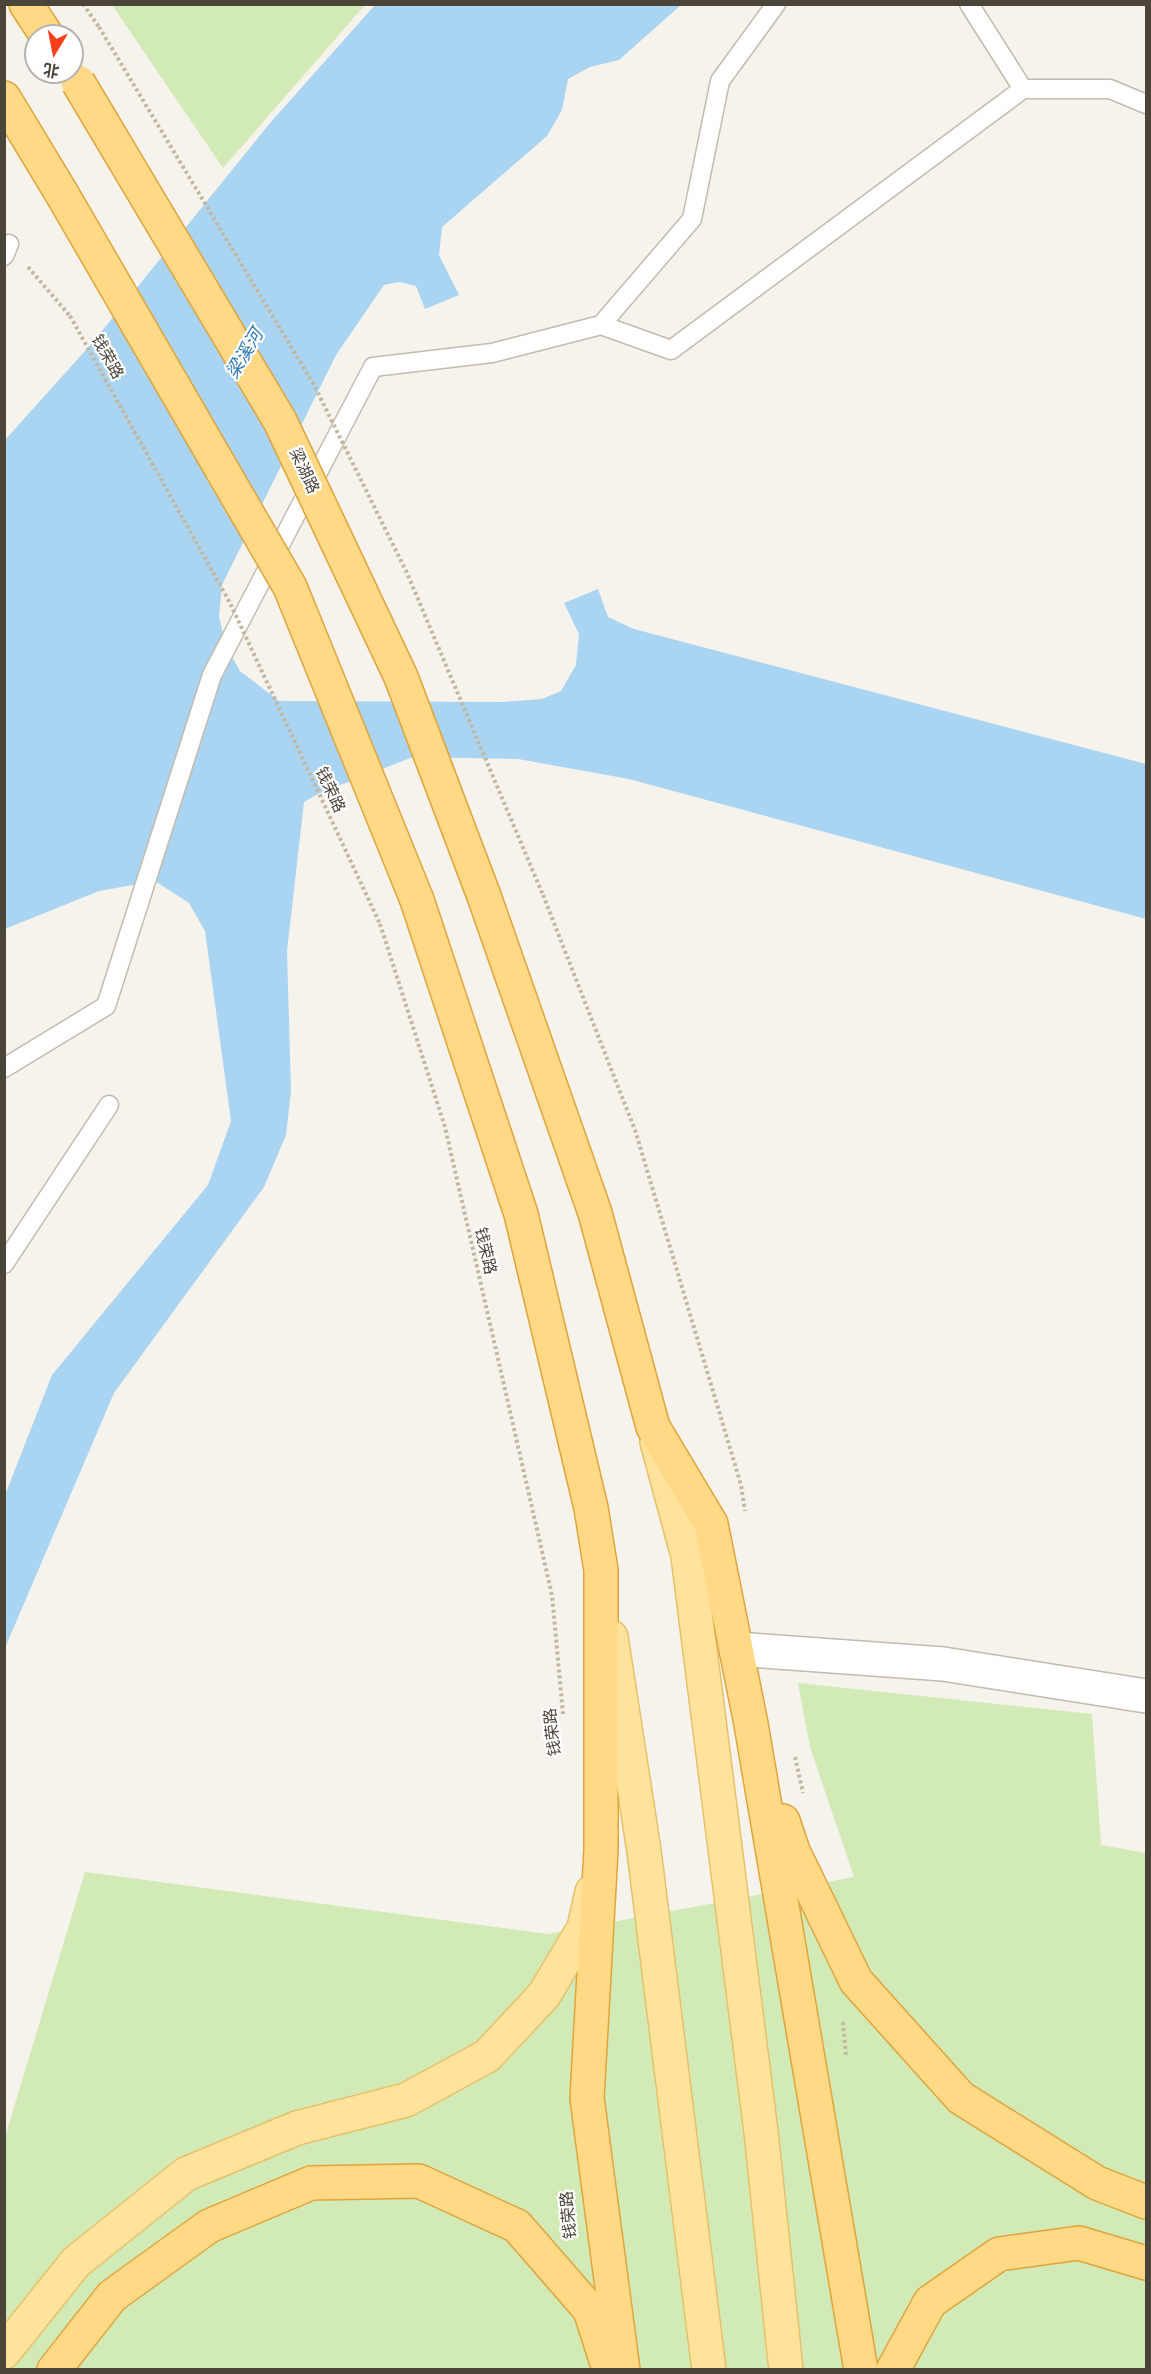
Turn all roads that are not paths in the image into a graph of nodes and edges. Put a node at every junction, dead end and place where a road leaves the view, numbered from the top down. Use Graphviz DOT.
graph roads {
  1 [pos="26,4"];
  2 [pos="776,4"];
  3 [pos="969,4"];
  4 [pos="39,24"];
  5 [pos="78,84"];
  6 [pos="1023,88"];
  7 [pos="4,98"];
  8 [pos="1146,104"];
  9 [pos="601,324"];
  10 [pos="4,1068"];
  11 [pos="109,1105"];
  12 [pos="4,1264"];
  13 [pos="653,1427"];
  14 [pos="601,1570"];
  15 [pos="736,1648"];
  16 [pos="1146,1696"];
  17 [pos="751,1724"];
  18 [pos="601,1850"];
  19 [pos="1146,2202"];
  20 [pos="1146,2263"];
  21 [pos="4,2352"];
  22 [pos="54,2370"];
  23 [pos="609,2370"];
  24 [pos="623,2370"];
  25 [pos="709,2370"];
  26 [pos="786,2370"];
  27 [pos="861,2370"];
  28 [pos="893,2370"];
  1 -- 4 [label="highway"];
  2 -- 9 [label="lane"];
  3 -- 6 [label="lane"];
  5 -- 13 [label="highway, 梁湖路, bridge"];
  6 -- 8 [label="lane"];
  6 -- 9 [label="lane"];
  7 -- 14 [label="highway, bridge"];
  9 -- 10 [label="lane"];
  11 -- 12 [label="lane"];
  13 -- 15 [label="highway, 梁湖路"];
  13 -- 26 [label="main road"];
  14 -- 18 [label="highway"];
  14 -- 25 [label="main road"];
  15 -- 16 [label="street"];
  15 -- 17 [label="highway, 梁湖路"];
  17 -- 19 [label="highway"];
  17 -- 27 [label="highway"];
  18 -- 21 [label="main road"];
  18 -- 24 [label="highway"];
  20 -- 28 [label="highway"];
  22 -- 23 [label="highway"];
}
